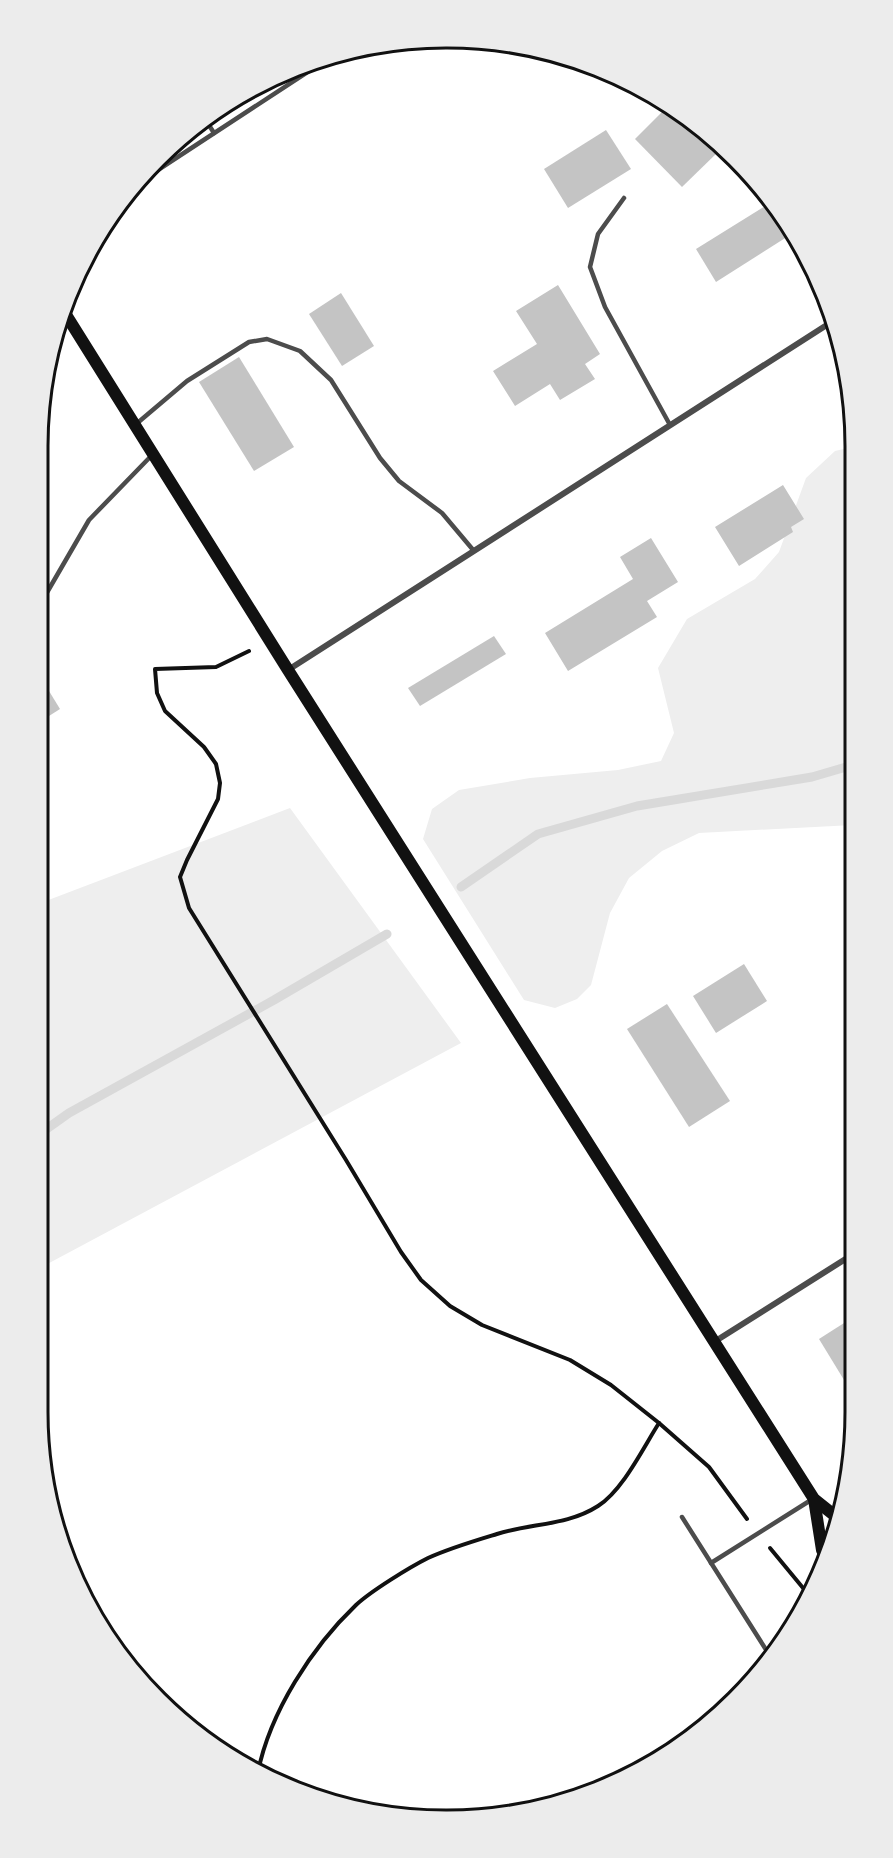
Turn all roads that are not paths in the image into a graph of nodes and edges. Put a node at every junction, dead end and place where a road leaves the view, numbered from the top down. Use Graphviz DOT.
graph roads {
  1 [pos="306,74"];
  2 [pos="210,126"];
  3 [pos="214,133"];
  4 [pos="164,166"];
  5 [pos="624,198"];
  6 [pos="69,319"];
  7 [pos="826,325"];
  8 [pos="670,424"];
  9 [pos="135,425"];
  10 [pos="153,454"];
  11 [pos="474,551"];
  12 [pos="48,591"];
  13 [pos="288,670"];
  14 [pos="845,1259"];
  15 [pos="714,1342"];
  16 [pos="814,1499"];
  17 [pos="831,1513"];
  18 [pos="682,1517"];
  19 [pos="821,1547"];
  20 [pos="711,1563"];
  21 [pos="766,1650"];
  1 -- 3 [label="lane"];
  2 -- 3 [label="lane"];
  3 -- 4 [label="lane"];
  5 -- 8 [label="lane"];
  6 -- 9 [label="main road"];
  7 -- 8 [label="street"];
  8 -- 11 [label="street"];
  9 -- 10 [label="main road"];
  9 -- 11 [label="lane"];
  10 -- 12 [label="lane"];
  10 -- 13 [label="main road"];
  11 -- 13 [label="street"];
  13 -- 15 [label="main road"];
  14 -- 15 [label="street"];
  15 -- 16 [label="main road"];
  16 -- 17 [label="main road"];
  16 -- 19 [label="main road"];
  16 -- 20 [label="lane"];
  18 -- 20 [label="lane"];
  20 -- 21 [label="lane"];
}
